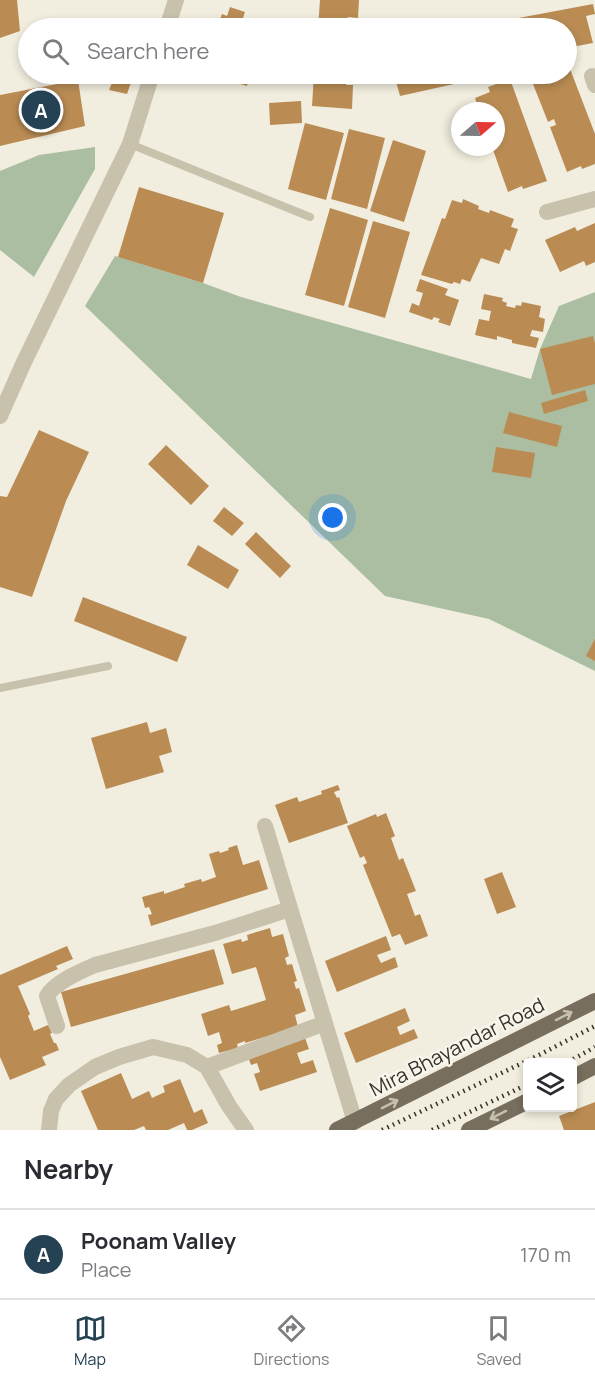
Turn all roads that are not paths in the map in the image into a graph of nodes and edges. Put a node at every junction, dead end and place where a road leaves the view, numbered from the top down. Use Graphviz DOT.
graph roads {
  1 [pos="176,0"];
  2 [pos="170,18"];
  3 [pos="149,84"];
  4 [pos="130,144"];
  5 [pos="595,199"];
  6 [pos="547,212"];
  7 [pos="310,217"];
  8 [pos="0,416"];
  9 [pos="108,666"];
  10 [pos="0,688"];
  11 [pos="265,826"];
  12 [pos="290,909"];
  13 [pos="595,1001"];
  14 [pos="325,1023"];
  15 [pos="57,1026"];
  16 [pos="595,1066"];
  17 [pos="207,1067"];
  18 [pos="577,1076"];
  19 [pos="523,1103"];
  20 [pos="355,1122"];
  21 [pos="49,1130"];
  22 [pos="246,1130"];
  23 [pos="337,1130"];
  24 [pos="469,1130"];
  1 -- 2 [label="street"];
  3 -- 4 [label="street"];
  4 -- 7 [label="lane"];
  4 -- 8 [label="street"];
  5 -- 6 [label="street"];
  9 -- 10 [label="lane"];
  11 -- 12 [label="street"];
  12 -- 14 [label="street"];
  12 -- 15 [label="street"];
  20 -- 13 [label="main road, Mira Bhayandar Road, one-way"];
  14 -- 17 [label="street"];
  14 -- 20 [label="street"];
  16 -- 18 [label="main road"];
  17 -- 21 [label="street"];
  17 -- 22 [label="street"];
  19 -- 24 [label="main road, one-way"];
  20 -- 23 [label="main road, Mira Bhayandar Road"];
}
